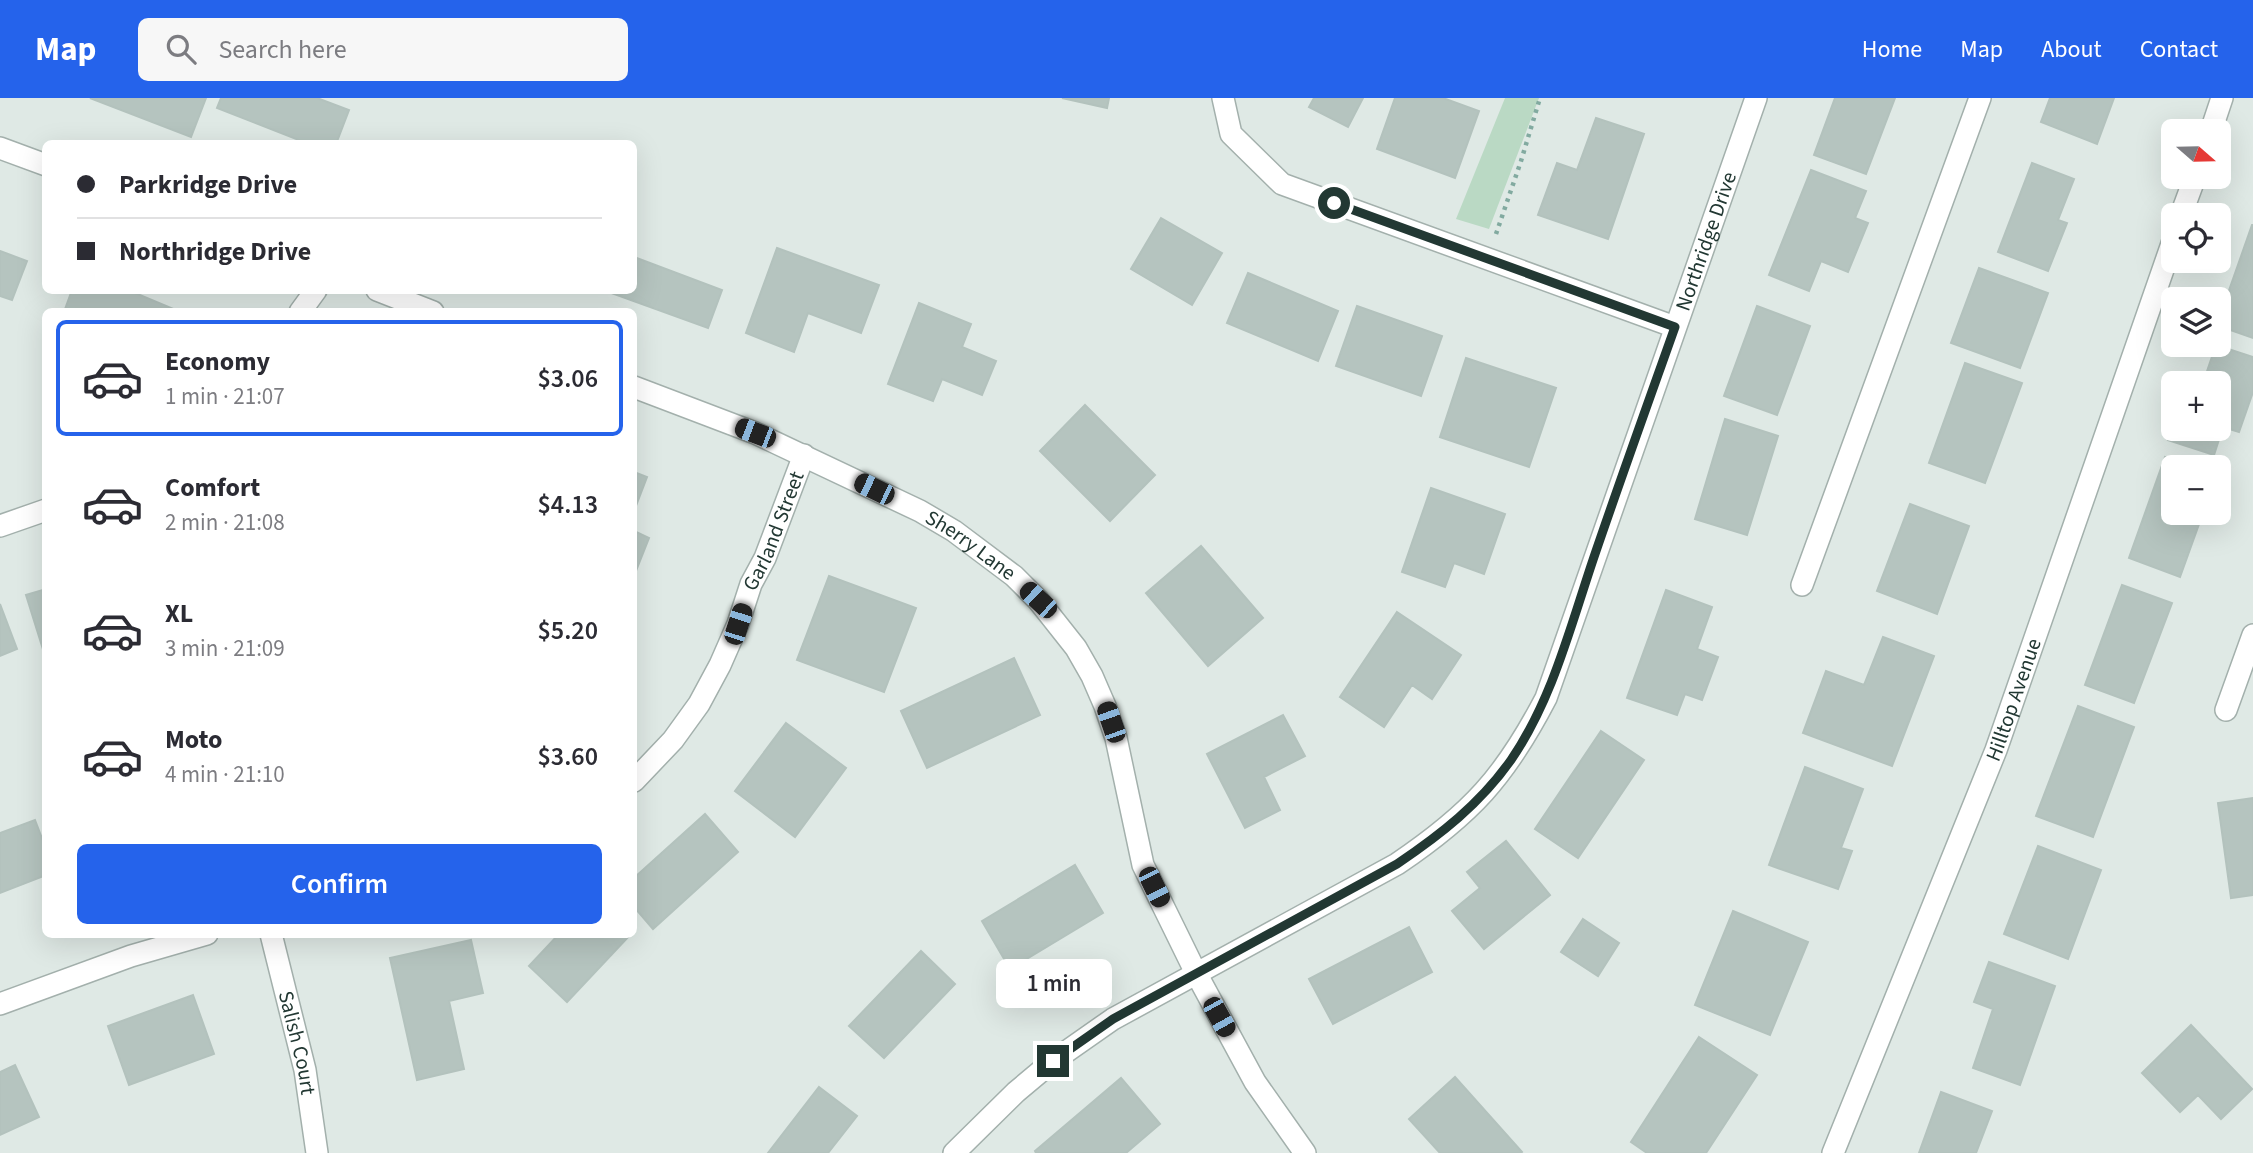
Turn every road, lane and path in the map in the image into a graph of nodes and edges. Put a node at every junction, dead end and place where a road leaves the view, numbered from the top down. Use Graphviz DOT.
graph roads {
  1 [pos="1223,98"];
  2 [pos="1540,98"];
  3 [pos="1756,98"];
  4 [pos="1980,98"];
  5 [pos="2222,98"];
  6 [pos="2215,119"];
  7 [pos="0,148"];
  8 [pos="42,164"];
  9 [pos="1486,259"];
  10 [pos="2162,273"];
  11 [pos="387,294"];
  12 [pos="423,308"];
  13 [pos="1675,327"];
  14 [pos="637,388"];
  15 [pos="804,455"];
  16 [pos="42,511"];
  17 [pos="0,526"];
  18 [pos="1802,585"];
  19 [pos="2253,635"];
  20 [pos="2226,710"];
  21 [pos="637,778"];
  22 [pos="193,938"];
  23 [pos="272,938"];
  24 [pos="1196,974"];
  25 [pos="0,1004"];
  26 [pos="317,1153"];
  27 [pos="954,1153"];
  28 [pos="1305,1153"];
  29 [pos="1833,1153"];
  1 -- 9 [label="street"];
  2 -- 9 [label="path"];
  3 -- 13 [label="street, Northridge Drive"];
  4 -- 18 [label="street"];
  5 -- 6 [label="street"];
  7 -- 8 [label="street"];
  9 -- 13 [label="street"];
  10 -- 29 [label="street, Hilltop Avenue"];
  11 -- 12 [label="street"];
  13 -- 24 [label="street, Northridge Drive"];
  14 -- 15 [label="street, Sherry Lane"];
  15 -- 21 [label="street, Garland Street"];
  15 -- 24 [label="street, Sherry Lane"];
  16 -- 17 [label="street"];
  19 -- 20 [label="street"];
  22 -- 25 [label="street"];
  23 -- 26 [label="street, Salish Court"];
  24 -- 27 [label="street, Northridge Drive"];
  24 -- 28 [label="street, Sherry Lane"];
}
